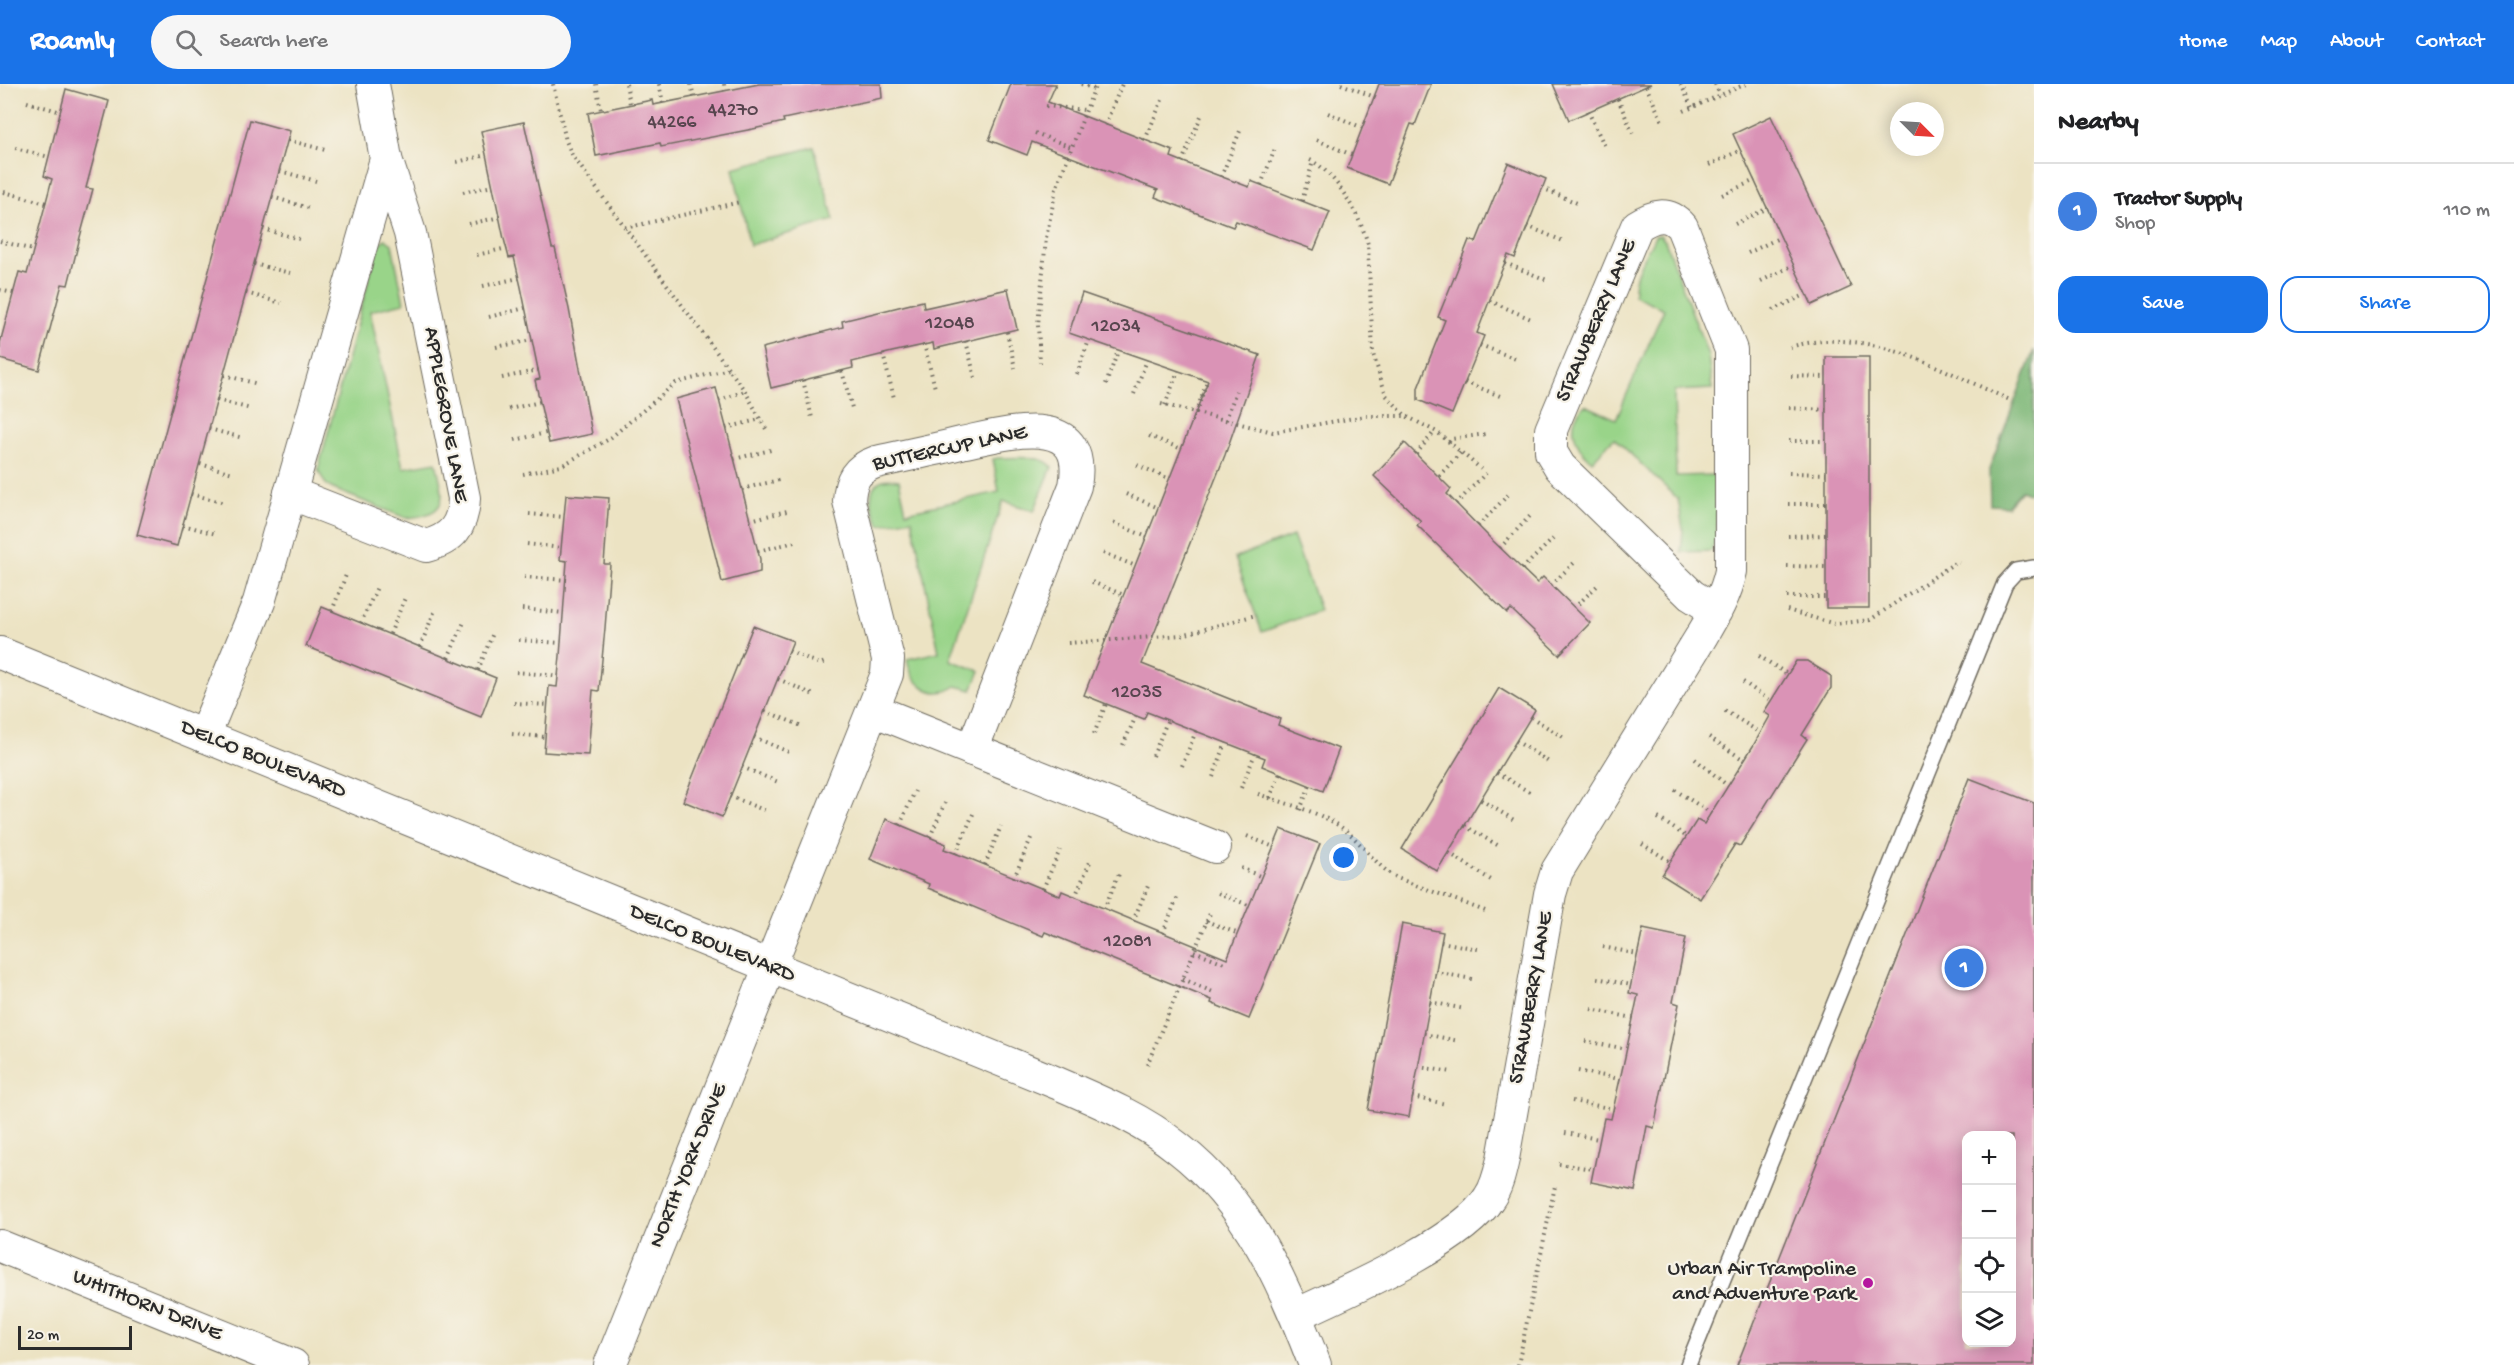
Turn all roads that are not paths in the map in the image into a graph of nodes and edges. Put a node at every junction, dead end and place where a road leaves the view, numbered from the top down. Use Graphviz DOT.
graph roads {
  1 [pos="373,84"];
  2 [pos="386,159"];
  3 [pos="364,232"];
  4 [pos="410,233"];
  5 [pos="290,493"];
  6 [pos="2034,568"];
  7 [pos="1716,611"];
  8 [pos="0,652"];
  9 [pos="873,710"];
  10 [pos="204,736"];
  11 [pos="972,750"];
  12 [pos="1229,848"];
  13 [pos="768,967"];
  14 [pos="0,1246"];
  15 [pos="1296,1315"];
  16 [pos="293,1365"];
  17 [pos="610,1365"];
  18 [pos="1315,1365"];
  19 [pos="1688,1365"];
  1 -- 2 [label="street, APPLEGROVE LANE"];
  2 -- 3 [label="street, APPLEGROVE LANE"];
  2 -- 4 [label="street, APPLEGROVE LANE"];
  3 -- 4 [label="lane"];
  3 -- 5 [label="street, APPLEGROVE LANE"];
  4 -- 5 [label="street, APPLEGROVE LANE"];
  5 -- 10 [label="street, APPLEGROVE LANE"];
  6 -- 19 [label="lane"];
  7 -- 7 [label="street, STRAWBERRY LANE"];
  7 -- 15 [label="street, STRAWBERRY LANE"];
  8 -- 10 [label="street, DELCO BOULEVARD"];
  9 -- 11 [label="street"];
  9 -- 11 [label="street, BUTTERCUP LANE"];
  9 -- 13 [label="street, BUTTERCUP LANE"];
  10 -- 13 [label="street, DELCO BOULEVARD"];
  11 -- 12 [label="street"];
  13 -- 15 [label="street, DELCO BOULEVARD"];
  13 -- 17 [label="street, NORTH YORK DRIVE"];
  14 -- 16 [label="street, WHITHORN DRIVE"];
  15 -- 18 [label="street, DELCO BOULEVARD"];
}
